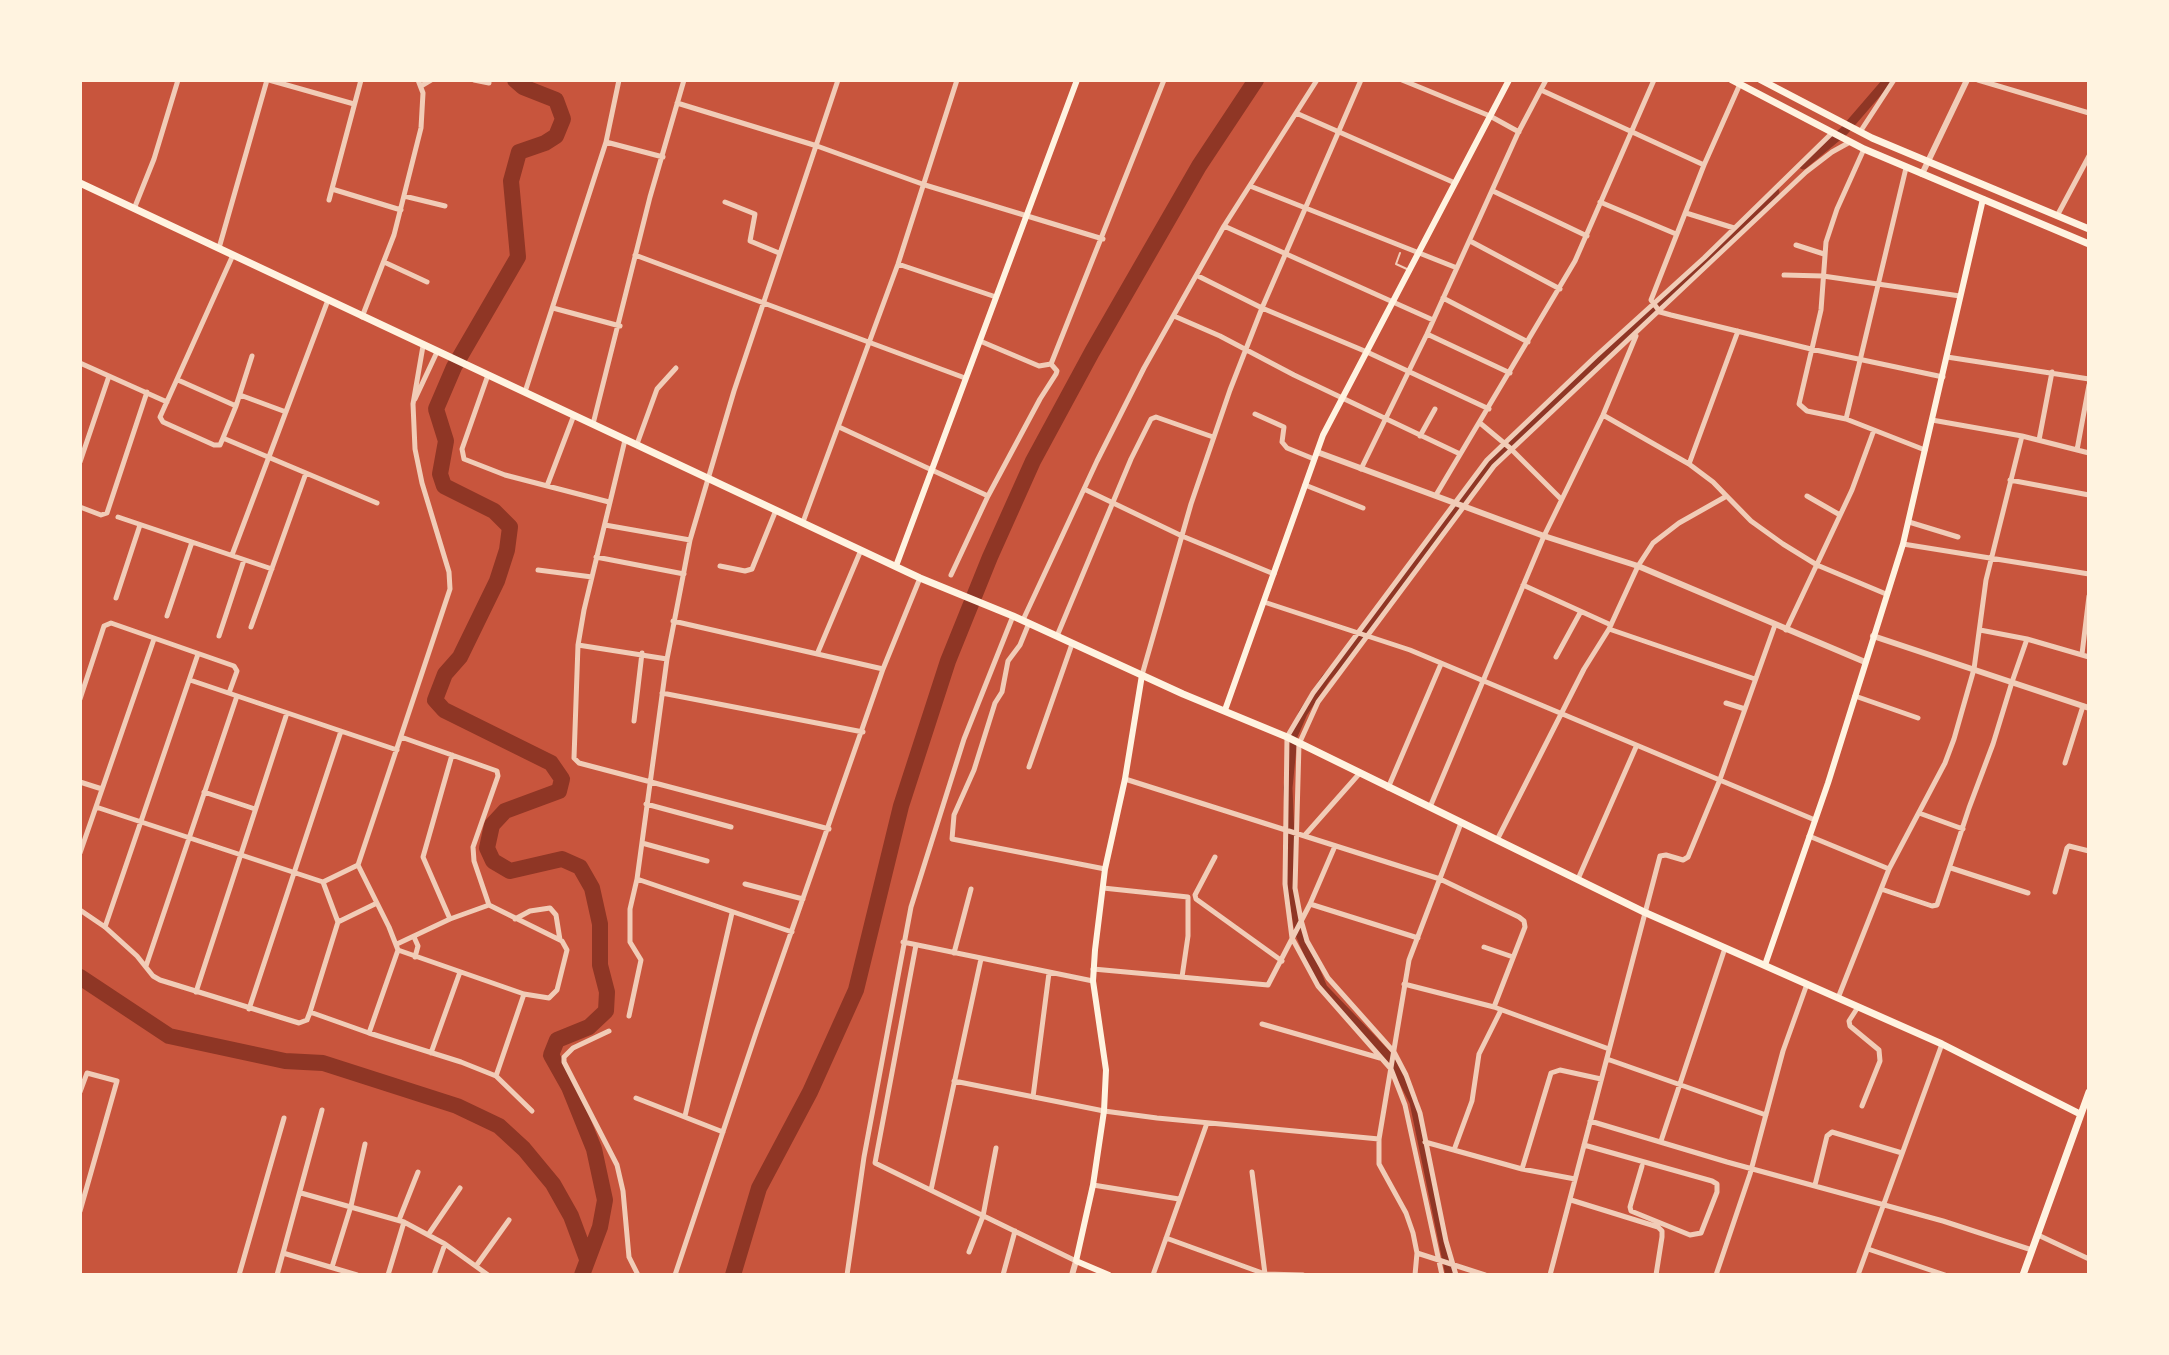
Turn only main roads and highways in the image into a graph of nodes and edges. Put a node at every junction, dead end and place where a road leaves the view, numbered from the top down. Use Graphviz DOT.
graph roads {
  1 [pos="1077,80"];
  2 [pos="1509,80"];
  3 [pos="1761,80"];
  4 [pos="1736,82"];
  5 [pos="1773,83"];
  6 [pos="80,183"];
  7 [pos="1983,199"];
  8 [pos="2089,229"];
  9 [pos="2089,244"];
  10 [pos="896,566"];
  11 [pos="1142,675"];
  12 [pos="1225,710"];
  13 [pos="1765,965"];
  14 [pos="2089,1092"];
  15 [pos="2080,1114"];
  16 [pos="1109,1275"];
  17 [pos="2023,1275"];
  1 -- 10 [label="main road"];
  2 -- 12 [label="main road"];
  3 -- 5 [label="main road"];
  4 -- 7 [label="main road"];
  5 -- 8 [label="main road"];
  6 -- 10 [label="main road"];
  7 -- 9 [label="main road"];
  7 -- 13 [label="main road"];
  10 -- 11 [label="main road"];
  11 -- 12 [label="main road"];
  11 -- 16 [label="main road"];
  12 -- 13 [label="main road"];
  13 -- 15 [label="main road"];
  14 -- 15 [label="main road"];
  15 -- 17 [label="main road"];
}
